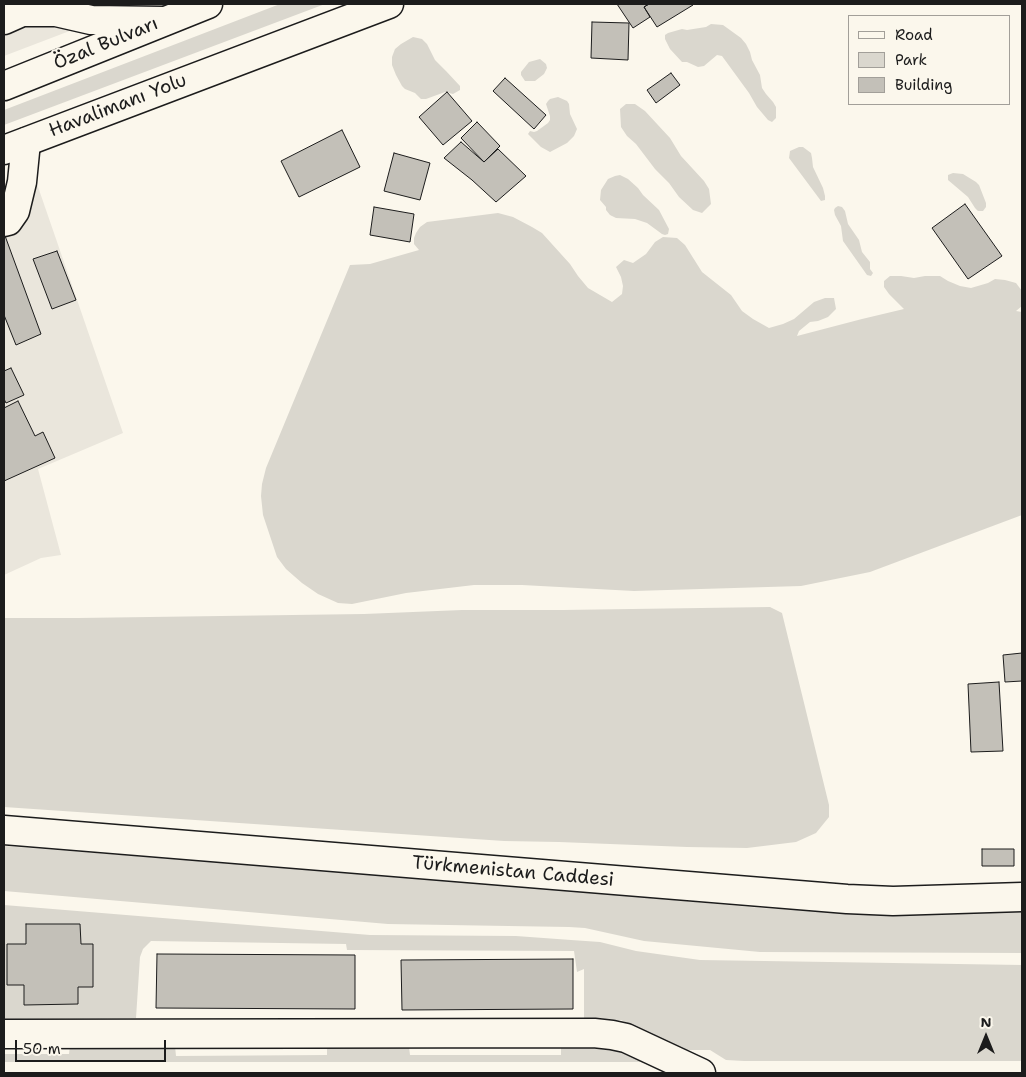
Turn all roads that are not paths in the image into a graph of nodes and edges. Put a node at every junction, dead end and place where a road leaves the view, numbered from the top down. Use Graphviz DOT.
graph roads {
  1 [pos="208,4"];
  2 [pos="389,4"];
  3 [pos="15,12"];
  4 [pos="164,21"];
  5 [pos="4,86"];
  6 [pos="15,146"];
  7 [pos="4,222"];
  8 [pos="4,830"];
  9 [pos="1022,897"];
  10 [pos="4,1034"];
  11 [pos="701,1073"];
  1 -- 4 [label="main road, Özal Bulvarı"];
  2 -- 6 [label="main road, Havalimanı Yolu"];
  3 -- 4 [label="main road"];
  4 -- 5 [label="main road, Özal Bulvarı"];
  6 -- 7 [label="main road"];
  8 -- 9 [label="main road, Türkmenistan Caddesi"];
  10 -- 11 [label="main road"];
}
